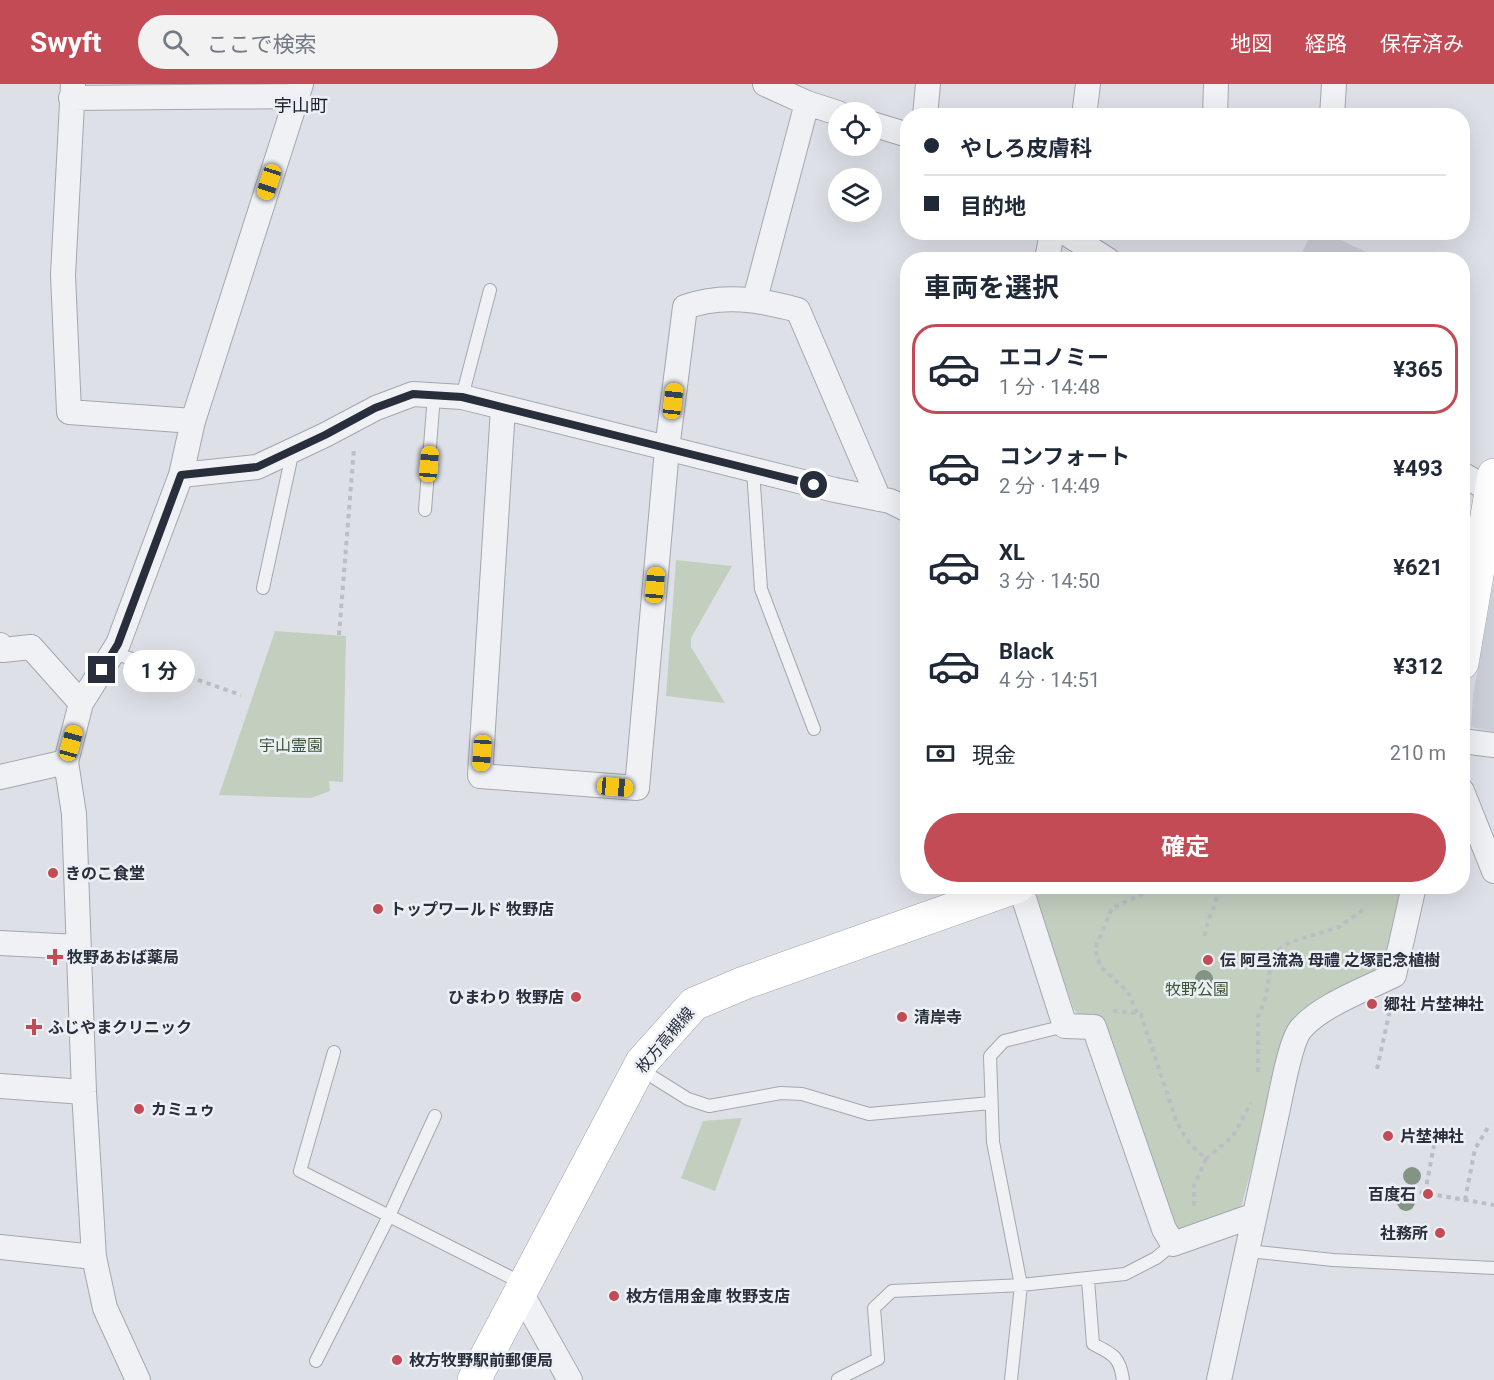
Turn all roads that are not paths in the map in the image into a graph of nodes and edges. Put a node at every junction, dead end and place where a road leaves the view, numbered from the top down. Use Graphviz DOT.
graph roads {
  1 [pos="765,84"];
  2 [pos="928,84"];
  3 [pos="1088,84"];
  4 [pos="1216,84"];
  5 [pos="1334,84"];
  6 [pos="299,90"];
  7 [pos="72,91"];
  8 [pos="807,103"];
  9 [pos="926,108"];
  10 [pos="1088,108"];
  11 [pos="1215,108"];
  12 [pos="1332,108"];
  13 [pos="828,110"];
  14 [pos="882,127"];
  15 [pos="900,133"];
  16 [pos="1077,240"];
  17 [pos="1095,252"];
  18 [pos="490,290"];
  19 [pos="755,299"];
  20 [pos="434,395"];
  21 [pos="462,397"];
  22 [pos="503,408"];
  23 [pos="193,421"];
  24 [pos="668,449"];
  25 [pos="292,450"];
  26 [pos="753,470"];
  27 [pos="181,475"];
  28 [pos="1470,476"];
  29 [pos="1492,483"];
  30 [pos="879,499"];
  31 [pos="900,507"];
  32 [pos="425,510"];
  33 [pos="263,588"];
  34 [pos="1470,615"];
  35 [pos="0,645"];
  36 [pos="112,654"];
  37 [pos="163,668"];
  38 [pos="81,703"];
  39 [pos="814,729"];
  40 [pos="1470,742"];
  41 [pos="1494,746"];
  42 [pos="66,762"];
  43 [pos="0,777"];
  44 [pos="1470,812"];
  45 [pos="1494,871"];
  46 [pos="996,894"];
  47 [pos="1022,894"];
  48 [pos="1412,894"];
  49 [pos="0,943"];
  50 [pos="78,947"];
  51 [pos="1065,1026"];
  52 [pos="334,1052"];
  53 [pos="639,1068"];
  54 [pos="0,1086"];
  55 [pos="84,1092"];
  56 [pos="991,1103"];
  57 [pos="435,1116"];
  58 [pos="1255,1215"];
  59 [pos="389,1216"];
  60 [pos="1173,1244"];
  61 [pos="0,1247"];
  62 [pos="1248,1251"];
  63 [pos="94,1257"];
  64 [pos="1494,1268"];
  65 [pos="1088,1280"];
  66 [pos="1021,1285"];
  67 [pos="522,1287"];
  68 [pos="316,1361"];
  69 [pos="838,1379"];
  70 [pos="138,1380"];
  71 [pos="474,1380"];
  72 [pos="570,1380"];
  73 [pos="1011,1380"];
  74 [pos="1123,1380"];
  75 [pos="1219,1380"];
  1 -- 8 [label="street"];
  2 -- 9 [label="street"];
  3 -- 10 [label="street"];
  4 -- 11 [label="street"];
  5 -- 12 [label="street"];
  6 -- 7 [label="street"];
  6 -- 23 [label="street"];
  7 -- 23 [label="street"];
  8 -- 13 [label="street"];
  8 -- 19 [label="street"];
  14 -- 15 [label="street"];
  16 -- 17 [label="street"];
  18 -- 21 [label="lane"];
  19 -- 24 [label="street"];
  19 -- 30 [label="street"];
  20 -- 21 [label="street"];
  20 -- 25 [label="street"];
  20 -- 32 [label="lane"];
  21 -- 22 [label="street"];
  22 -- 24 [label="street"];
  22 -- 24 [label="street"];
  23 -- 27 [label="street"];
  24 -- 26 [label="street"];
  25 -- 27 [label="street"];
  25 -- 33 [label="lane"];
  26 -- 30 [label="street"];
  26 -- 39 [label="lane"];
  27 -- 36 [label="street"];
  28 -- 29 [label="street"];
  29 -- 34 [label="main road"];
  30 -- 31 [label="street"];
  35 -- 38 [label="street"];
  36 -- 37 [label="lane"];
  36 -- 38 [label="street"];
  38 -- 42 [label="street"];
  40 -- 41 [label="street"];
  42 -- 43 [label="street"];
  42 -- 50 [label="street"];
  44 -- 45 [label="street"];
  46 -- 53 [label="main road, 枚方高槻線"];
  47 -- 51 [label="street"];
  48 -- 58 [label="street"];
  49 -- 50 [label="street"];
  50 -- 55 [label="street"];
  51 -- 56 [label="lane"];
  51 -- 60 [label="street"];
  52 -- 59 [label="lane"];
  53 -- 56 [label="lane"];
  53 -- 67 [label="main road, 枚方高槻線"];
  54 -- 55 [label="street"];
  55 -- 63 [label="street"];
  56 -- 66 [label="lane"];
  57 -- 59 [label="lane"];
  58 -- 60 [label="street"];
  58 -- 62 [label="street"];
  59 -- 67 [label="lane"];
  59 -- 68 [label="lane"];
  60 -- 65 [label="lane"];
  61 -- 63 [label="street"];
  62 -- 64 [label="lane"];
  62 -- 75 [label="street"];
  63 -- 70 [label="street"];
  65 -- 66 [label="lane"];
  65 -- 74 [label="lane"];
  66 -- 69 [label="lane"];
  66 -- 73 [label="lane"];
  67 -- 71 [label="main road, 枚方高槻線"];
  67 -- 72 [label="street"];
}
